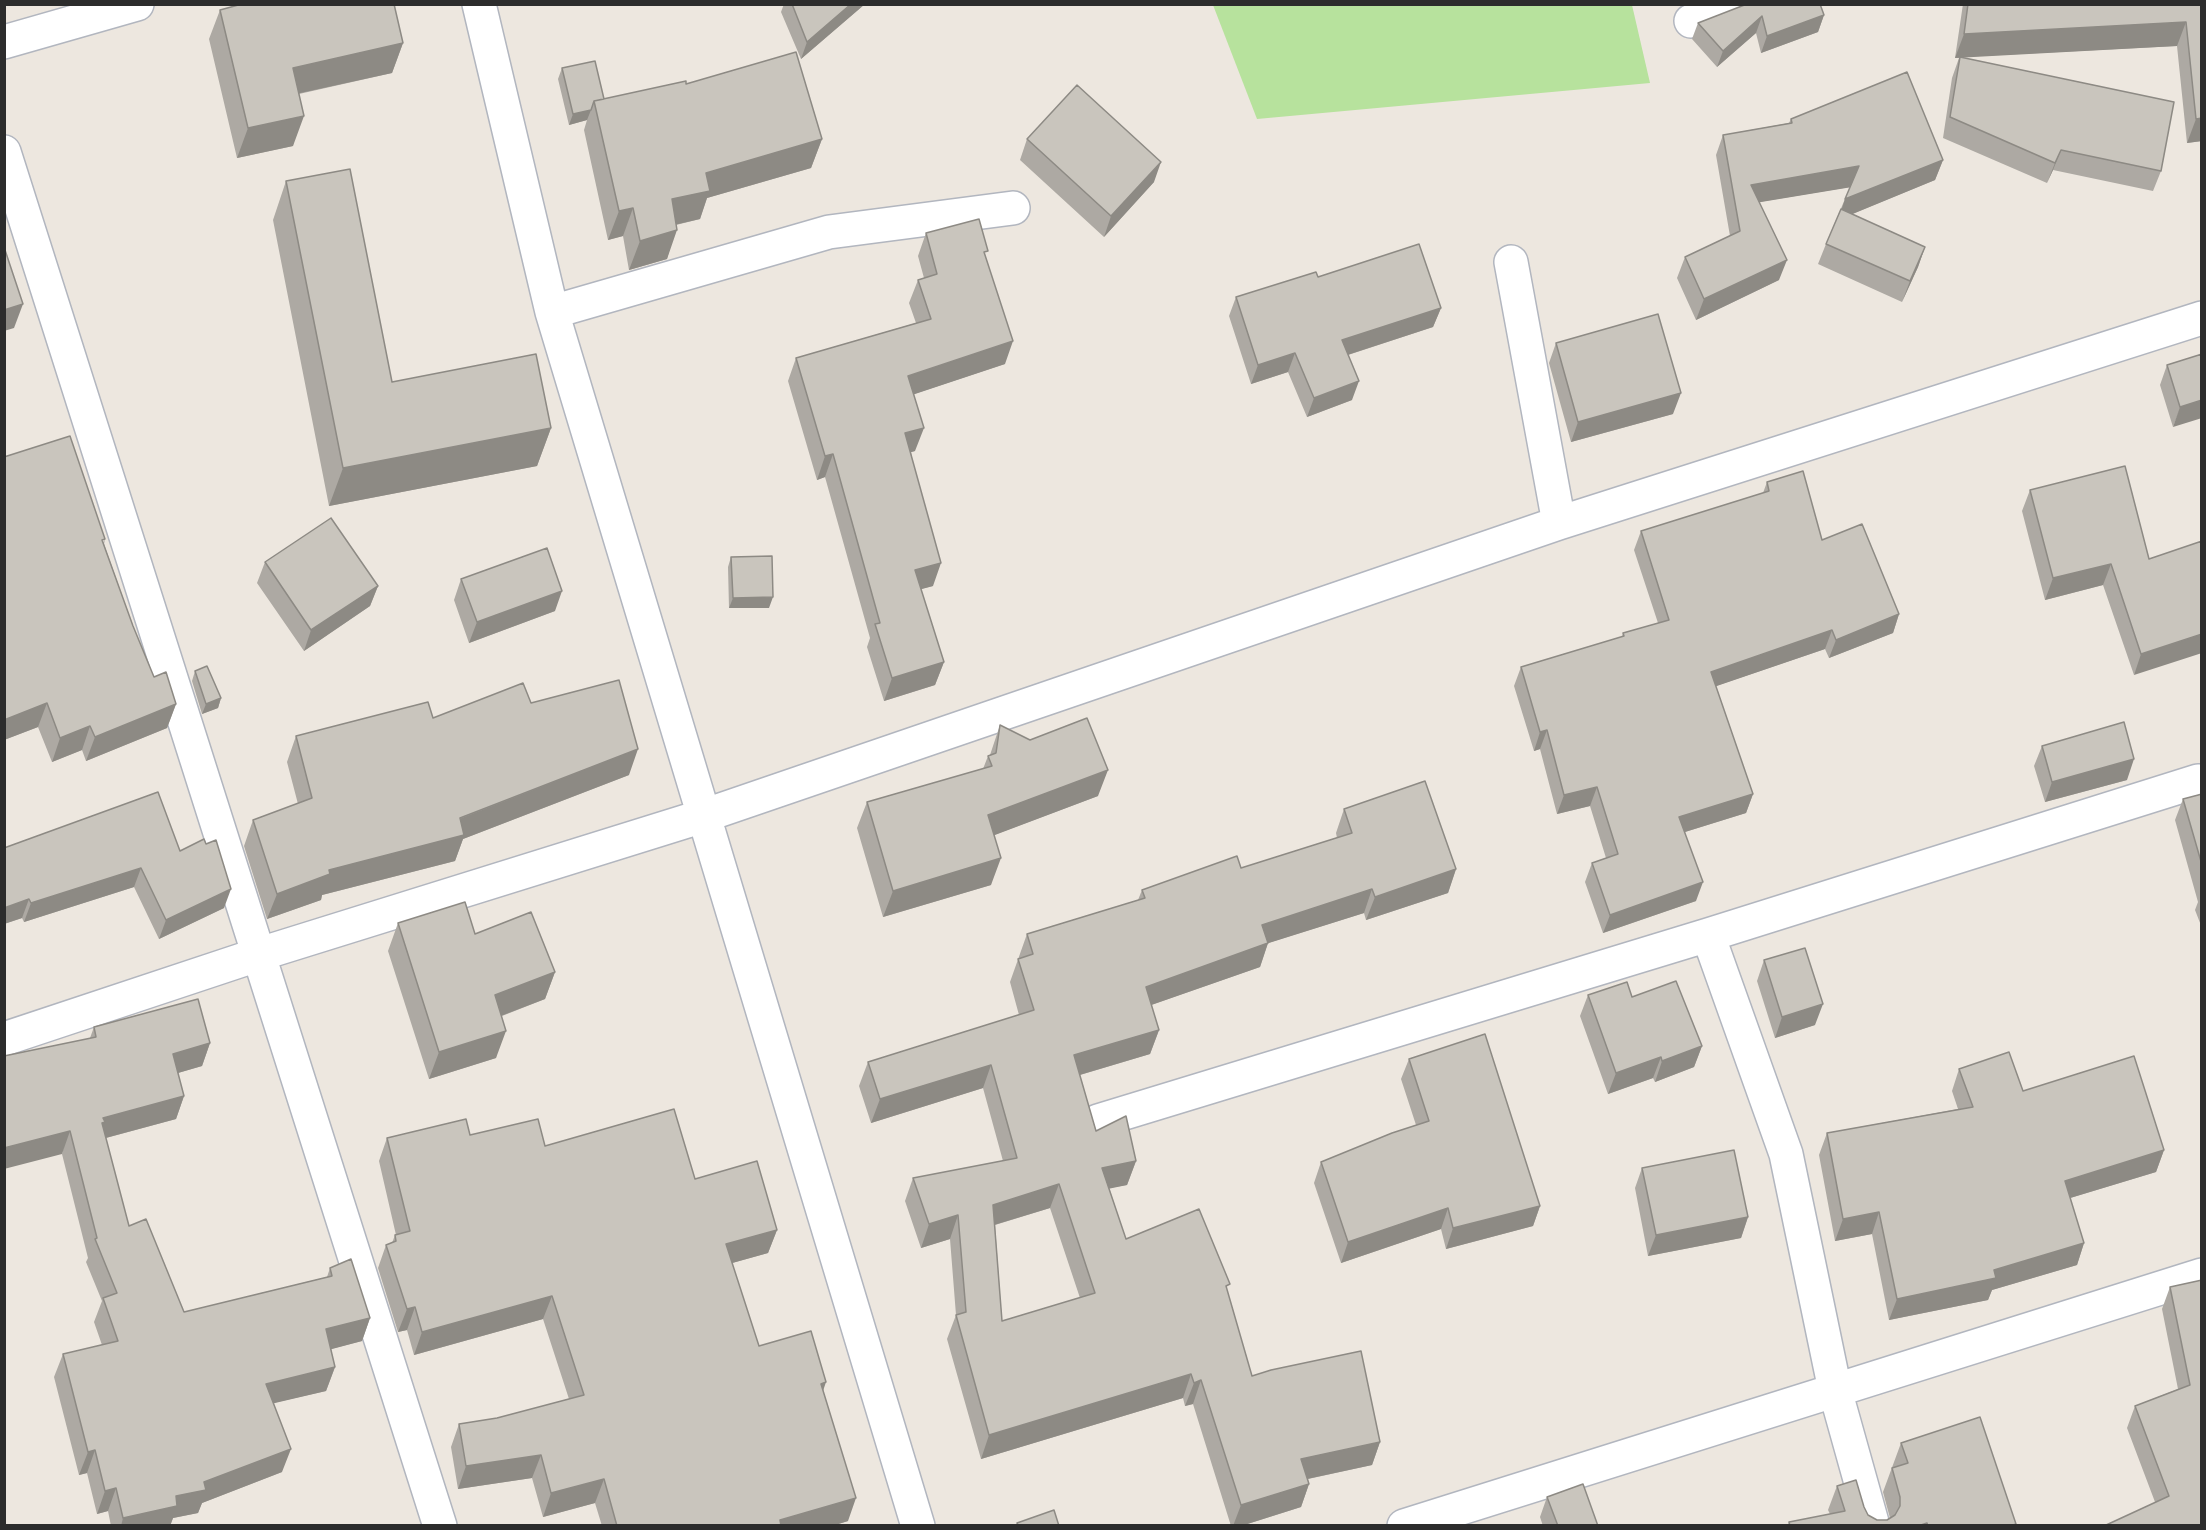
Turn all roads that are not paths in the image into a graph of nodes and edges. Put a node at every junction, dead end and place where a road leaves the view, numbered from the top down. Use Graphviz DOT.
graph roads {
  1 [pos="137,4"];
  2 [pos="479,4"];
  3 [pos="1734,4"];
  4 [pos="1691,21"];
  5 [pos="4,42"];
  6 [pos="4,152"];
  7 [pos="1013,208"];
  8 [pos="1511,262"];
  9 [pos="552,312"];
  10 [pos="2202,318"];
  11 [pos="1559,523"];
  12 [pos="2198,781"];
  13 [pos="703,816"];
  14 [pos="1708,935"];
  15 [pos="260,954"];
  16 [pos="4,1039"];
  17 [pos="1098,1121"];
  18 [pos="2202,1275"];
  19 [pos="1835,1390"];
  20 [pos="440,1526"];
  21 [pos="918,1526"];
  22 [pos="1404,1526"];
  23 [pos="1873,1526"];
  1 -- 5 [label="street"];
  2 -- 9 [label="street"];
  3 -- 4 [label="street"];
  6 -- 15 [label="street"];
  7 -- 9 [label="street"];
  8 -- 11 [label="street"];
  9 -- 13 [label="street"];
  10 -- 11 [label="street"];
  11 -- 13 [label="street"];
  12 -- 14 [label="street"];
  13 -- 15 [label="street"];
  13 -- 21 [label="street"];
  14 -- 17 [label="street"];
  14 -- 19 [label="street"];
  15 -- 16 [label="street"];
  15 -- 20 [label="street"];
  18 -- 19 [label="street"];
  19 -- 22 [label="street"];
  19 -- 23 [label="street"];
}
